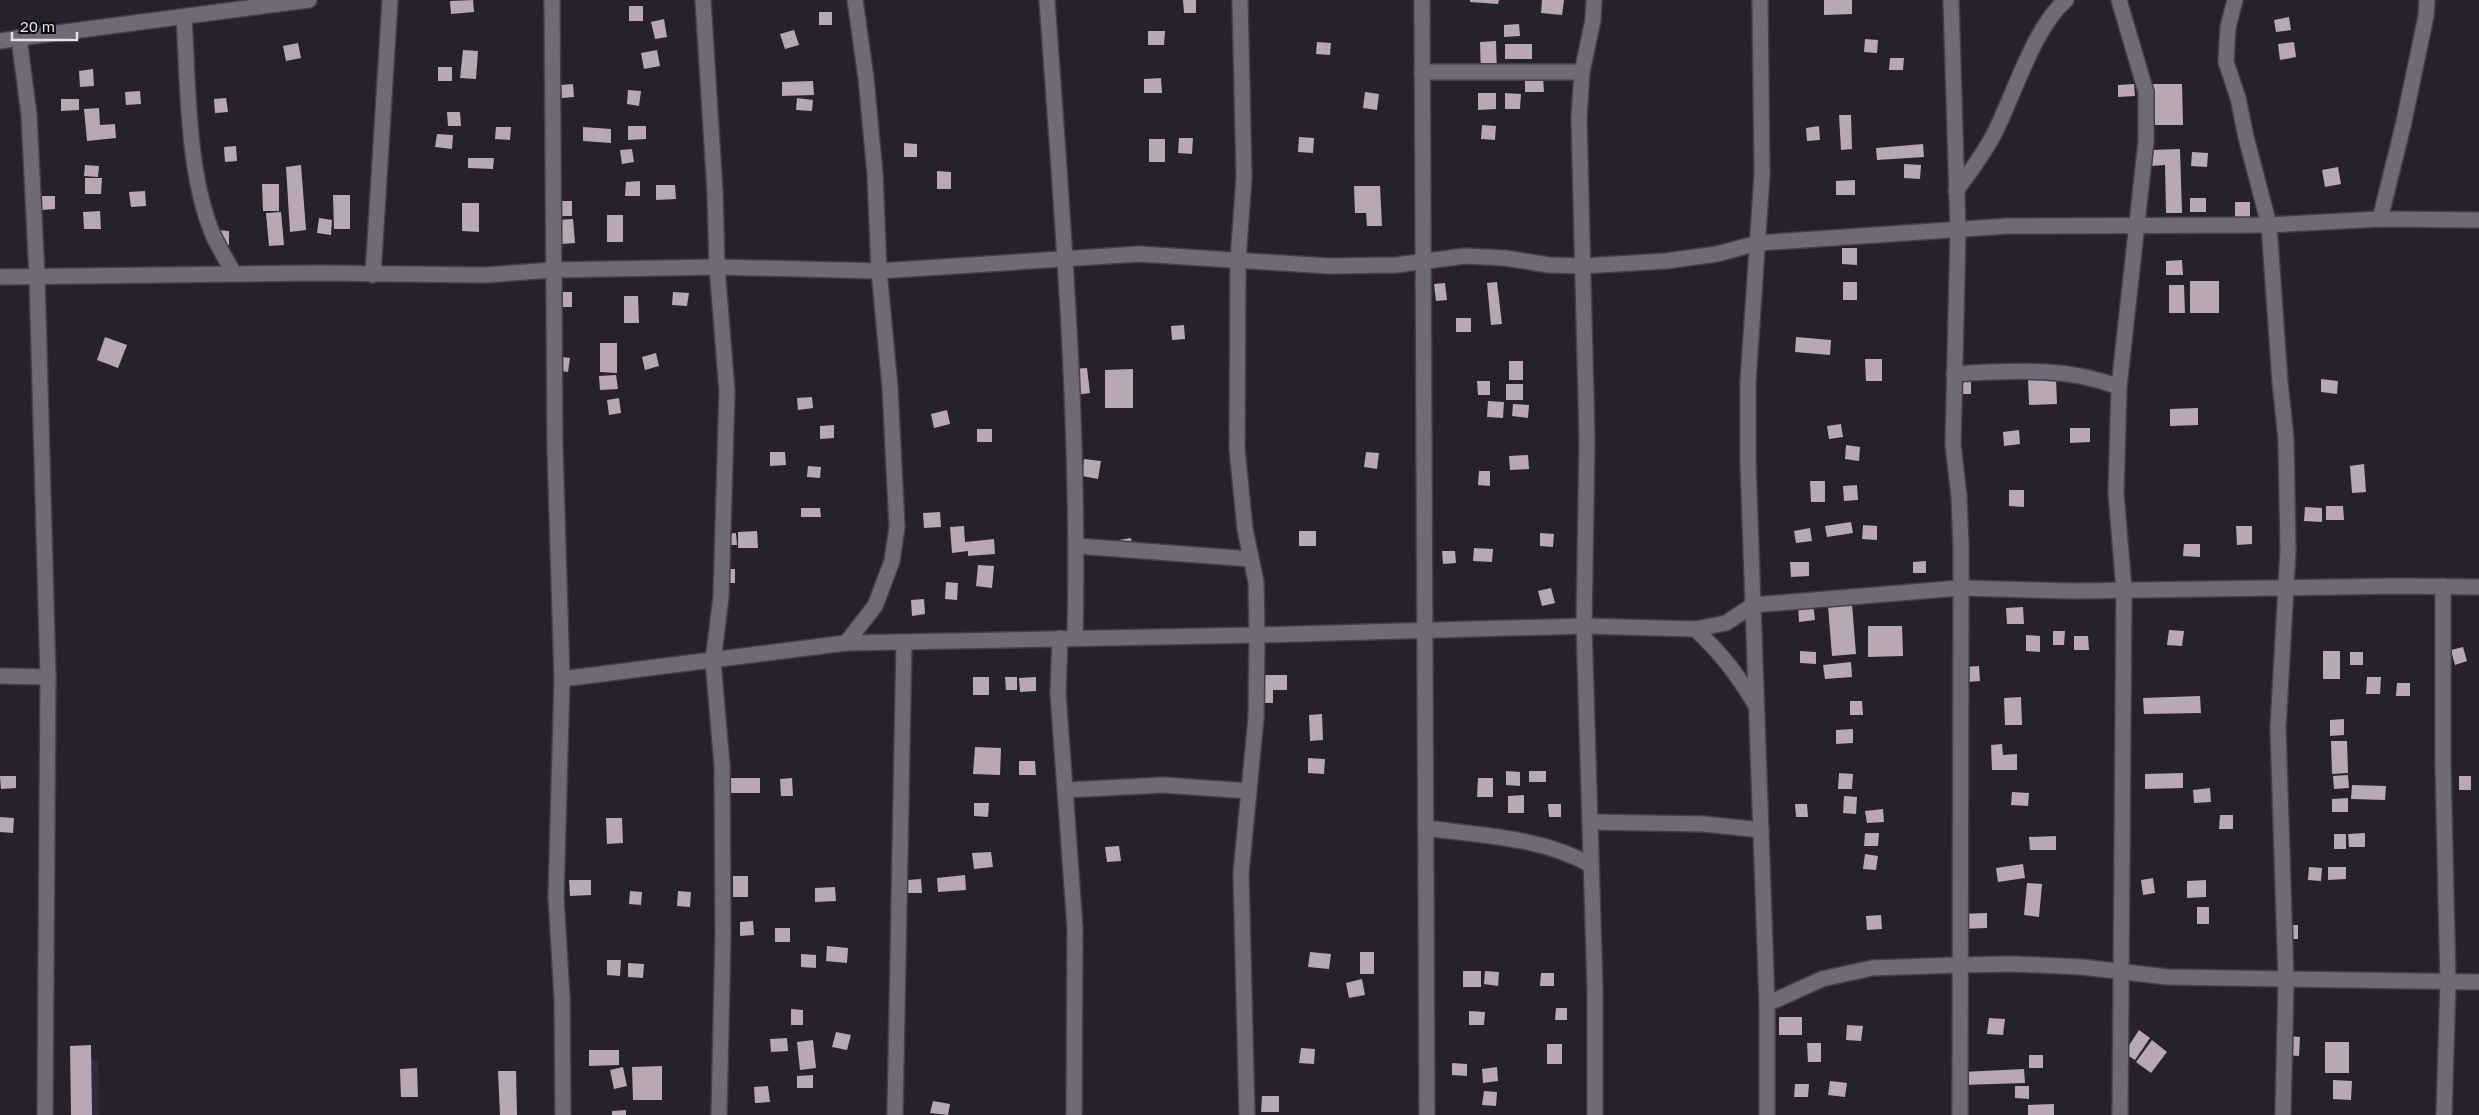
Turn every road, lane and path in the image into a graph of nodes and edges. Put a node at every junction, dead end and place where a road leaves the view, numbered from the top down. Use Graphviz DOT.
graph roads {
  1 [pos="309,0"];
  2 [pos="390,0"];
  3 [pos="552,0"];
  4 [pos="703,0"];
  5 [pos="855,0"];
  6 [pos="1047,0"];
  7 [pos="1240,0"];
  8 [pos="1422,0"];
  9 [pos="1594,0"];
  10 [pos="1760,0"];
  11 [pos="1951,0"];
  12 [pos="2066,0"];
  13 [pos="2119,0"];
  14 [pos="2236,0"];
  15 [pos="2427,0"];
  16 [pos="184,17"];
  17 [pos="19,38"];
  18 [pos="0,42"];
  19 [pos="1422,72"];
  20 [pos="1582,72"];
  21 [pos="1956,191"];
  22 [pos="2380,219"];
  23 [pos="2479,220"];
  24 [pos="2269,225"];
  25 [pos="2136,227"];
  26 [pos="1958,230"];
  27 [pos="1758,243"];
  28 [pos="1066,260"];
  29 [pos="1238,260"];
  30 [pos="1422,261"];
  31 [pos="1583,266"];
  32 [pos="718,267"];
  33 [pos="554,270"];
  34 [pos="879,271"];
  35 [pos="234,274"];
  36 [pos="373,275"];
  37 [pos="37,276"];
  38 [pos="0,277"];
  39 [pos="1954,374"];
  40 [pos="2119,387"];
  41 [pos="1077,546"];
  42 [pos="1251,560"];
  43 [pos="2443,586"];
  44 [pos="2479,587"];
  45 [pos="1960,588"];
  46 [pos="2286,588"];
  47 [pos="2124,590"];
  48 [pos="1753,605"];
  49 [pos="1584,626"];
  50 [pos="1695,629"];
  51 [pos="1426,630"];
  52 [pos="1257,635"];
  53 [pos="1068,638"];
  54 [pos="904,642"];
  55 [pos="846,643"];
  56 [pos="713,661"];
  57 [pos="0,676"];
  58 [pos="48,676"];
  59 [pos="562,679"];
  60 [pos="1756,706"];
  61 [pos="1066,790"];
  62 [pos="1249,791"];
  63 [pos="1590,822"];
  64 [pos="1426,828"];
  65 [pos="1761,830"];
  66 [pos="1591,865"];
  67 [pos="1959,965"];
  68 [pos="2121,970"];
  69 [pos="2286,980"];
  70 [pos="2479,982"];
  71 [pos="2448,983"];
  72 [pos="1767,1004"];
  73 [pos="45,1115"];
  74 [pos="563,1115"];
  75 [pos="719,1115"];
  76 [pos="895,1115"];
  77 [pos="1074,1115"];
  78 [pos="1247,1115"];
  79 [pos="1427,1115"];
  80 [pos="1595,1115"];
  81 [pos="1767,1115"];
  82 [pos="1960,1115"];
  83 [pos="2120,1115"];
  84 [pos="2284,1115"];
  85 [pos="2444,1115"];
  1 -- 16 [label="street"];
  2 -- 36 [label="street"];
  3 -- 33 [label="street"];
  4 -- 32 [label="street"];
  5 -- 34 [label="street"];
  6 -- 28 [label="street"];
  7 -- 29 [label="street"];
  8 -- 19 [label="street"];
  9 -- 20 [label="street"];
  10 -- 27 [label="street"];
  11 -- 21 [label="street"];
  12 -- 21 [label="street"];
  13 -- 25 [label="street"];
  14 -- 24 [label="street"];
  15 -- 22 [label="street"];
  16 -- 17 [label="street"];
  16 -- 35 [label="street"];
  17 -- 18 [label="street"];
  17 -- 37 [label="street"];
  19 -- 20 [label="street"];
  19 -- 30 [label="street"];
  20 -- 31 [label="street"];
  21 -- 26 [label="street"];
  22 -- 23 [label="street"];
  22 -- 24 [label="street"];
  24 -- 25 [label="street"];
  24 -- 46 [label="street"];
  25 -- 26 [label="street"];
  25 -- 40 [label="street"];
  26 -- 27 [label="street"];
  26 -- 39 [label="street"];
  27 -- 31 [label="street"];
  27 -- 48 [label="street"];
  28 -- 29 [label="street"];
  28 -- 34 [label="street"];
  28 -- 41 [label="street"];
  29 -- 30 [label="street"];
  29 -- 42 [label="street"];
  30 -- 31 [label="street"];
  30 -- 51 [label="street"];
  31 -- 49 [label="street"];
  32 -- 33 [label="street"];
  32 -- 34 [label="street"];
  32 -- 56 [label="street"];
  33 -- 36 [label="street"];
  33 -- 59 [label="street"];
  34 -- 55 [label="street"];
  35 -- 36 [label="street"];
  35 -- 37 [label="street"];
  37 -- 38 [label="street"];
  37 -- 58 [label="street"];
  39 -- 40 [label="street"];
  39 -- 45 [label="street"];
  40 -- 47 [label="street"];
  41 -- 42 [label="street"];
  41 -- 53 [label="street"];
  42 -- 52 [label="street"];
  43 -- 44 [label="street"];
  43 -- 46 [label="street"];
  43 -- 71 [label="street"];
  45 -- 47 [label="street"];
  45 -- 48 [label="street"];
  45 -- 67 [label="street"];
  46 -- 47 [label="street"];
  46 -- 69 [label="street"];
  47 -- 68 [label="street"];
  48 -- 50 [label="street"];
  48 -- 60 [label="street"];
  49 -- 50 [label="street"];
  49 -- 51 [label="street"];
  49 -- 63 [label="street"];
  50 -- 60 [label="street"];
  51 -- 52 [label="street"];
  51 -- 64 [label="street"];
  52 -- 53 [label="street"];
  52 -- 62 [label="street"];
  53 -- 54 [label="street"];
  53 -- 61 [label="street"];
  54 -- 55 [label="street"];
  54 -- 76 [label="street"];
  55 -- 56 [label="street"];
  56 -- 59 [label="street"];
  56 -- 75 [label="street"];
  57 -- 58 [label="street"];
  58 -- 73 [label="street"];
  59 -- 74 [label="street"];
  60 -- 65 [label="street"];
  61 -- 62 [label="street"];
  61 -- 77 [label="street"];
  62 -- 78 [label="street"];
  63 -- 65 [label="street"];
  63 -- 66 [label="street"];
  64 -- 66 [label="street"];
  64 -- 79 [label="street"];
  65 -- 72 [label="street"];
  66 -- 80 [label="street"];
  67 -- 68 [label="street"];
  67 -- 72 [label="street"];
  67 -- 82 [label="street"];
  68 -- 69 [label="street"];
  68 -- 83 [label="street"];
  69 -- 71 [label="street"];
  69 -- 84 [label="street"];
  70 -- 71 [label="street"];
  71 -- 85 [label="street"];
  72 -- 81 [label="street"];
}
